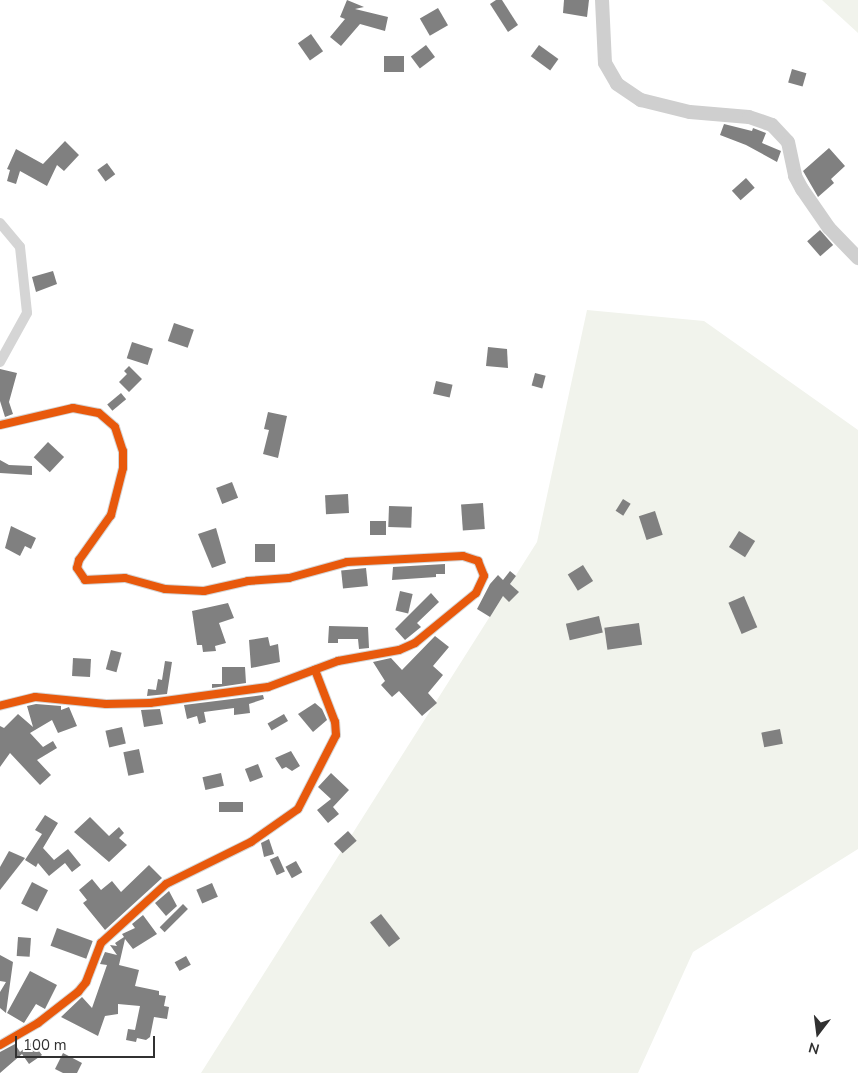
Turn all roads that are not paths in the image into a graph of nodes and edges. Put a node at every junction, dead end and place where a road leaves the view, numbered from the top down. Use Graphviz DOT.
graph roads {
  1 [pos="602,0"];
  2 [pos="0,223"];
  3 [pos="858,258"];
  4 [pos="0,362"];
  5 [pos="0,425"];
  6 [pos="315,670"];
  7 [pos="0,706"];
  8 [pos="0,1044"];
  1 -- 3 [label="main road"];
  2 -- 4 [label="street"];
  5 -- 6 [label="street"];
  6 -- 7 [label="street"];
  6 -- 8 [label="street"];
}
